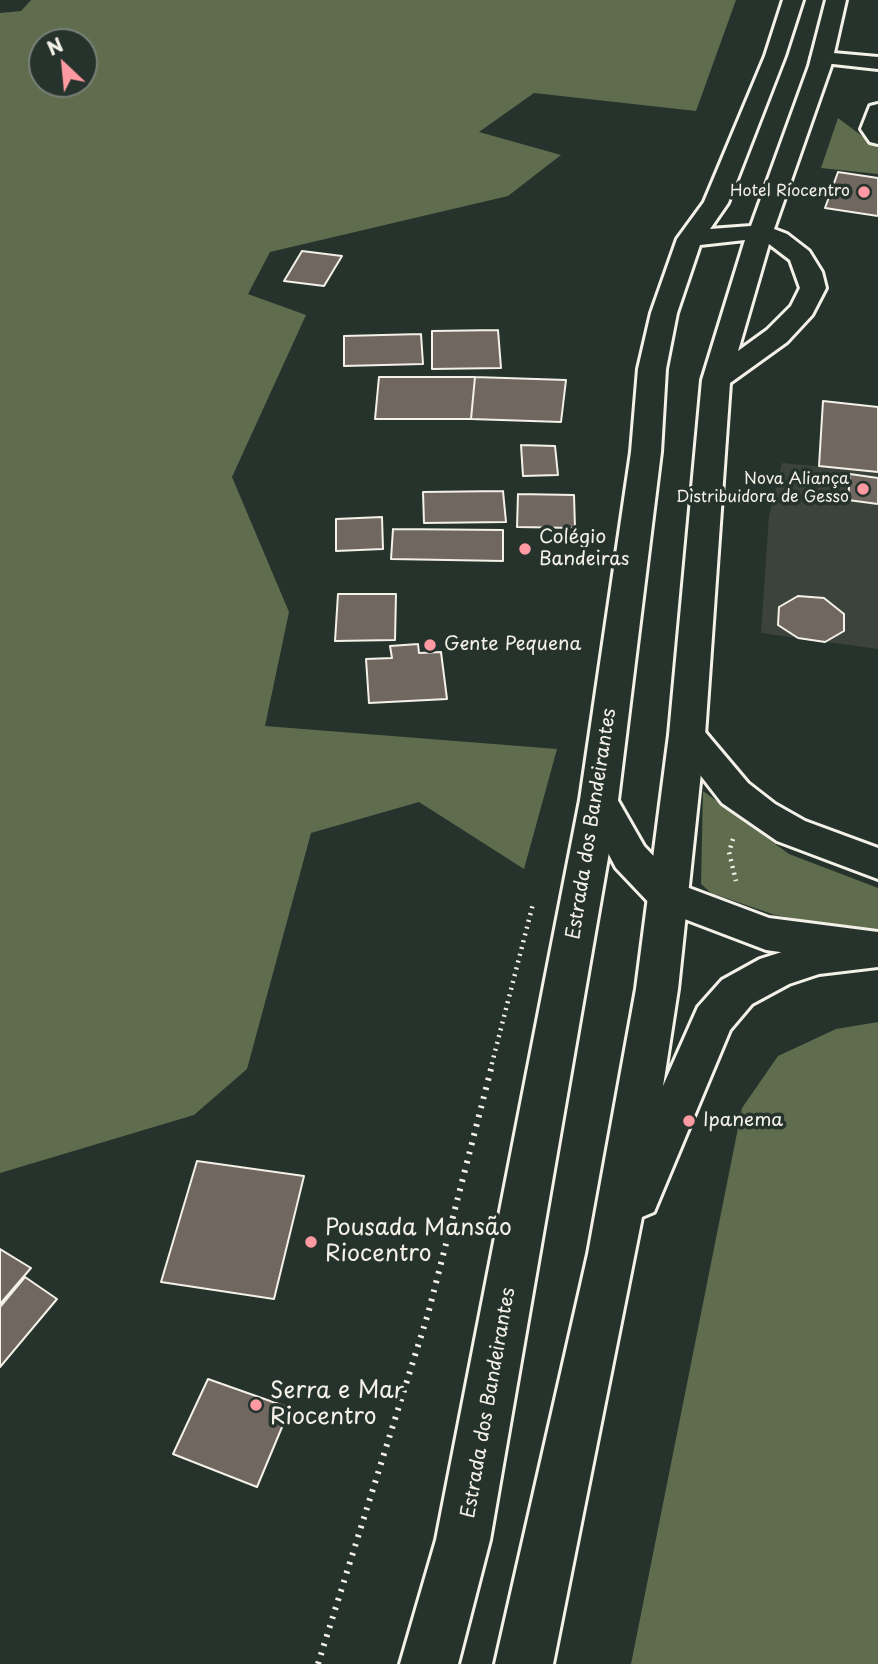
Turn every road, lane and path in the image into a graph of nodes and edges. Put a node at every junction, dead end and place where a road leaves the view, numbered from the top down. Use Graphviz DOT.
graph roads {
  1 [pos="793,0"];
  2 [pos="835,0"];
  3 [pos="824,50"];
  4 [pos="878,50"];
  5 [pos="878,63"];
  6 [pos="878,111"];
  7 [pos="878,136"];
  8 [pos="761,233"];
  9 [pos="690,239"];
  10 [pos="716,380"];
  11 [pos="687,735"];
  12 [pos="599,800"];
  13 [pos="878,863"];
  14 [pos="667,896"];
  15 [pos="534,902"];
  16 [pos="878,949"];
  17 [pos="612,1254"];
  18 [pos="318,1664"];
  19 [pos="429,1664"];
  20 [pos="524,1664"];
  1 -- 9 [label="main road, Estrada dos Bandeirantes"];
  2 -- 3 [label="main road"];
  3 -- 4 [label="main road"];
  3 -- 5 [label="main road"];
  3 -- 8 [label="main road"];
  6 -- 7 [label="main road"];
  8 -- 9 [label="main road"];
  8 -- 10 [label="main road"];
  8 -- 10 [label="main road"];
  9 -- 12 [label="main road, Estrada dos Bandeirantes"];
  10 -- 11 [label="main road"];
  11 -- 13 [label="main road"];
  11 -- 14 [label="main road"];
  12 -- 14 [label="main road"];
  12 -- 19 [label="main road, Estrada dos Bandeirantes"];
  14 -- 16 [label="main road"];
  14 -- 17 [label="main road"];
  15 -- 18 [label="path"];
  16 -- 17 [label="main road"];
  17 -- 20 [label="main road"];
}
